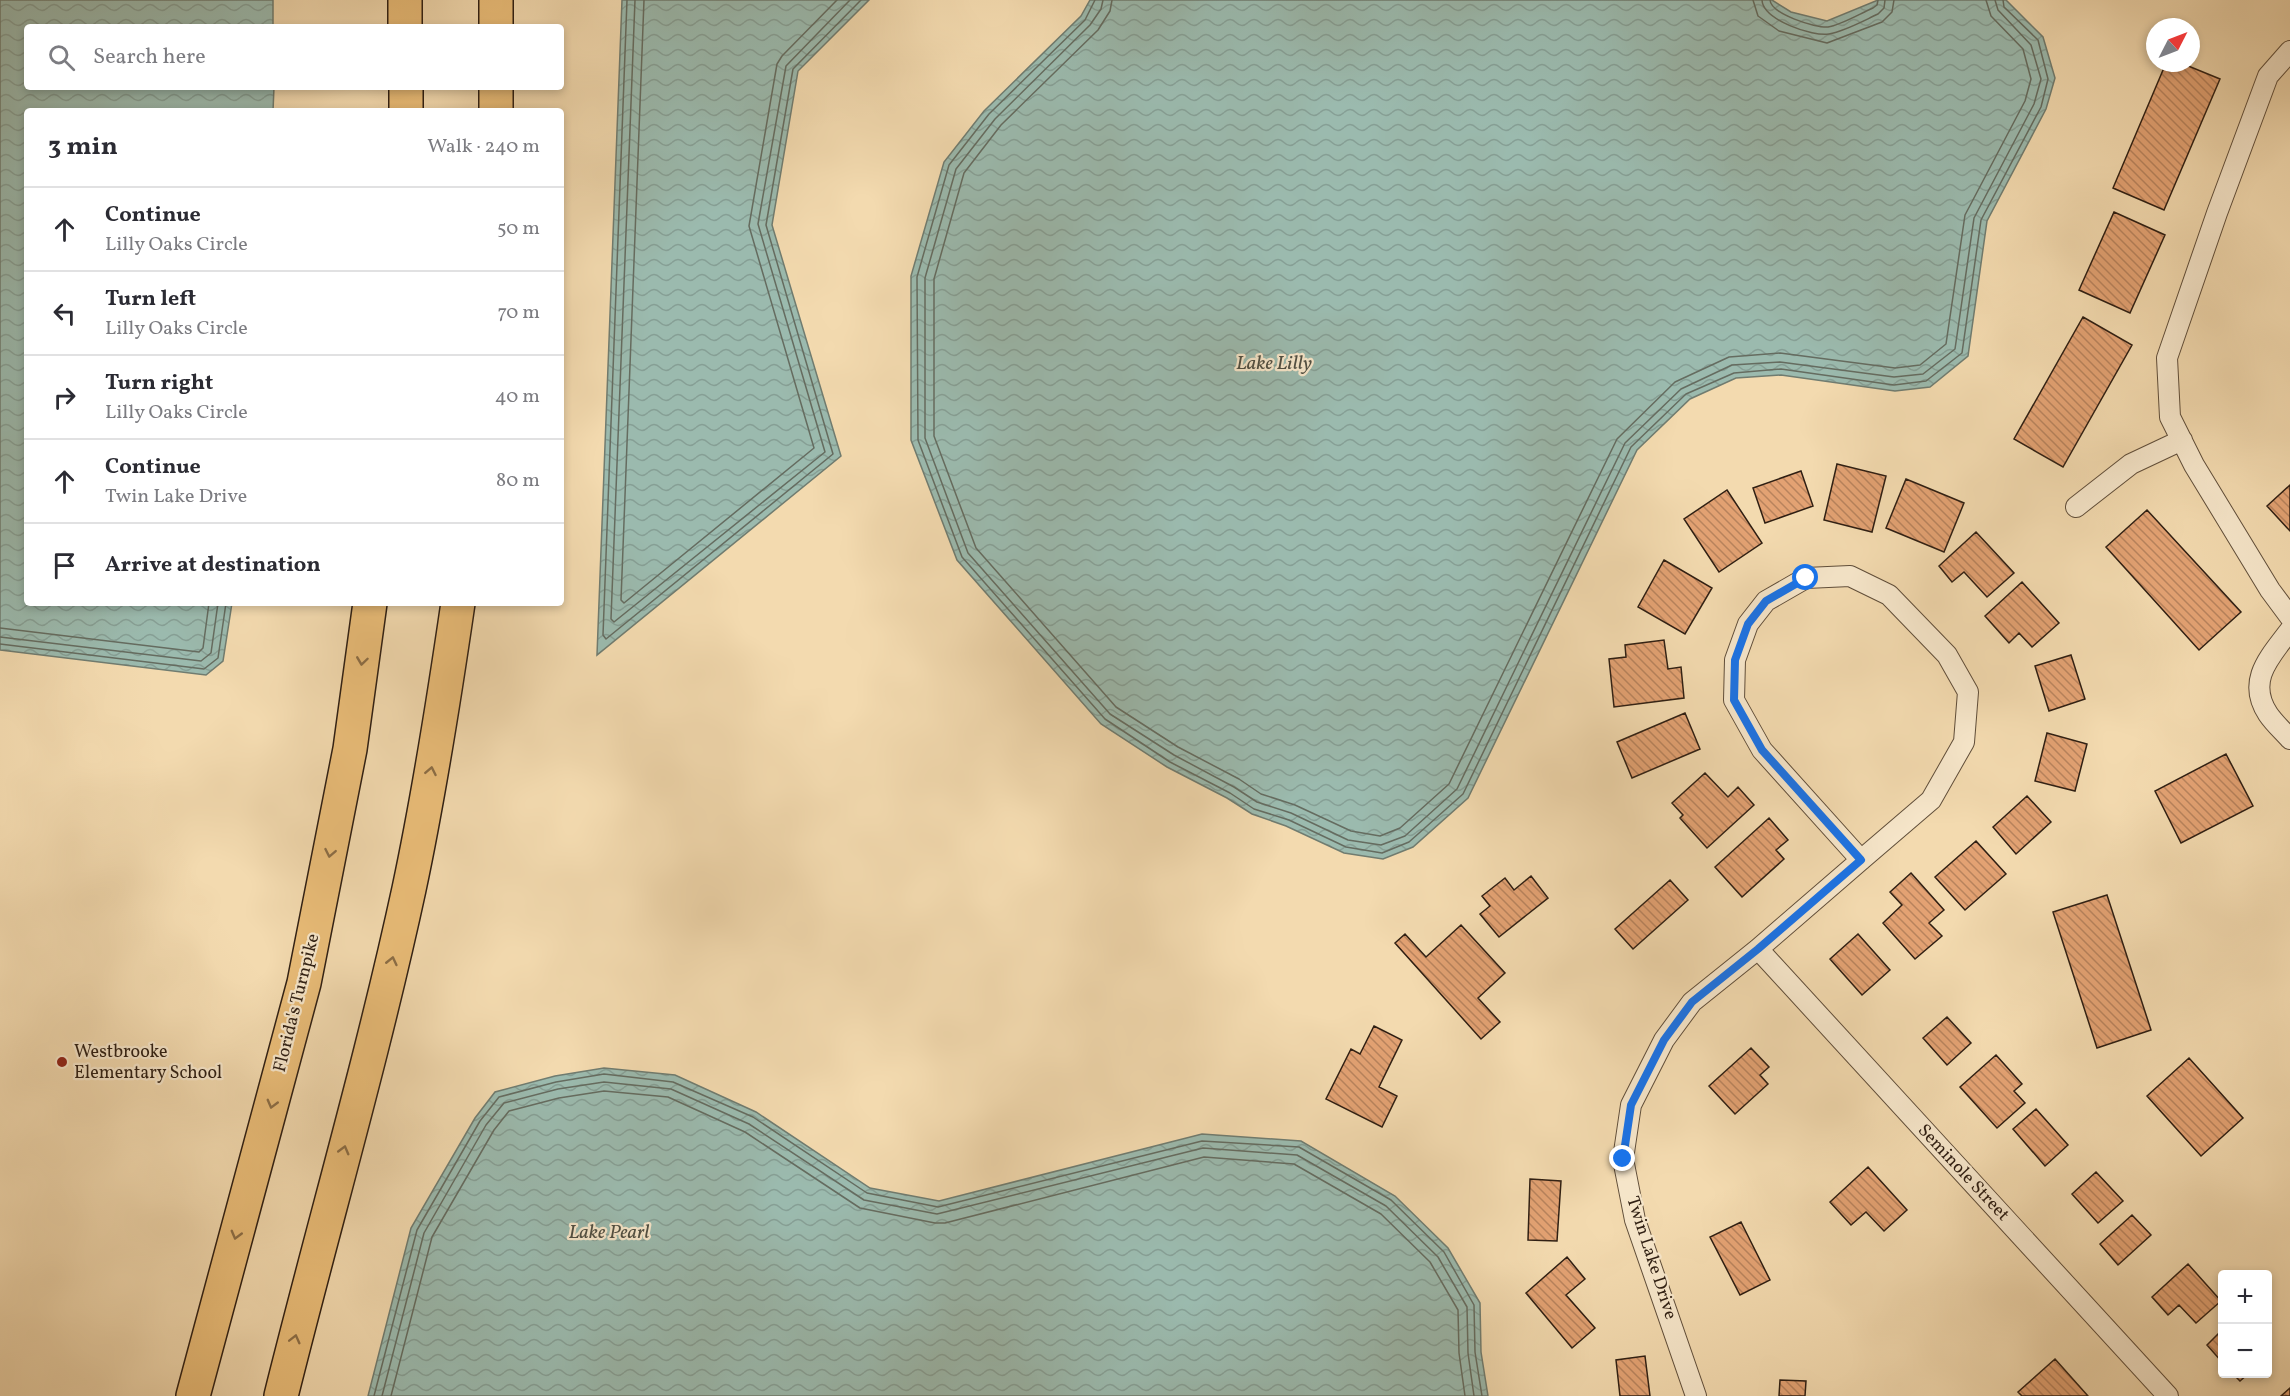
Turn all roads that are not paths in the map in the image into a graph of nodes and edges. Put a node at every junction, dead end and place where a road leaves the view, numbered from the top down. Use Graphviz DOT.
graph roads {
  1 [pos="405,0"];
  2 [pos="496,0"];
  3 [pos="405,24"];
  4 [pos="496,24"];
  5 [pos="2290,51"];
  6 [pos="406,90"];
  7 [pos="496,90"];
  8 [pos="406,108"];
  9 [pos="496,108"];
  10 [pos="2182,440"];
  11 [pos="2076,507"];
  12 [pos="370,606"];
  13 [pos="458,606"];
  14 [pos="2290,617"];
  15 [pos="2290,630"];
  16 [pos="2290,740"];
  17 [pos="1861,860"];
  18 [pos="1758,949"];
  19 [pos="192,1396"];
  20 [pos="281,1396"];
  21 [pos="1696,1396"];
  22 [pos="2168,1396"];
  1 -- 3 [label="highway"];
  2 -- 4 [label="highway"];
  5 -- 10 [label="street"];
  6 -- 8 [label="highway"];
  7 -- 9 [label="highway"];
  10 -- 11 [label="street"];
  10 -- 14 [label="street"];
  12 -- 19 [label="highway, Florida's Turnpike, one-way"];
  20 -- 13 [label="highway, one-way"];
  15 -- 16 [label="street"];
  17 -- 17 [label="street, Twin Lake Drive"];
  17 -- 18 [label="street, Twin Lake Drive"];
  18 -- 21 [label="street, Twin Lake Drive"];
  18 -- 22 [label="street, Seminole Street"];
}
